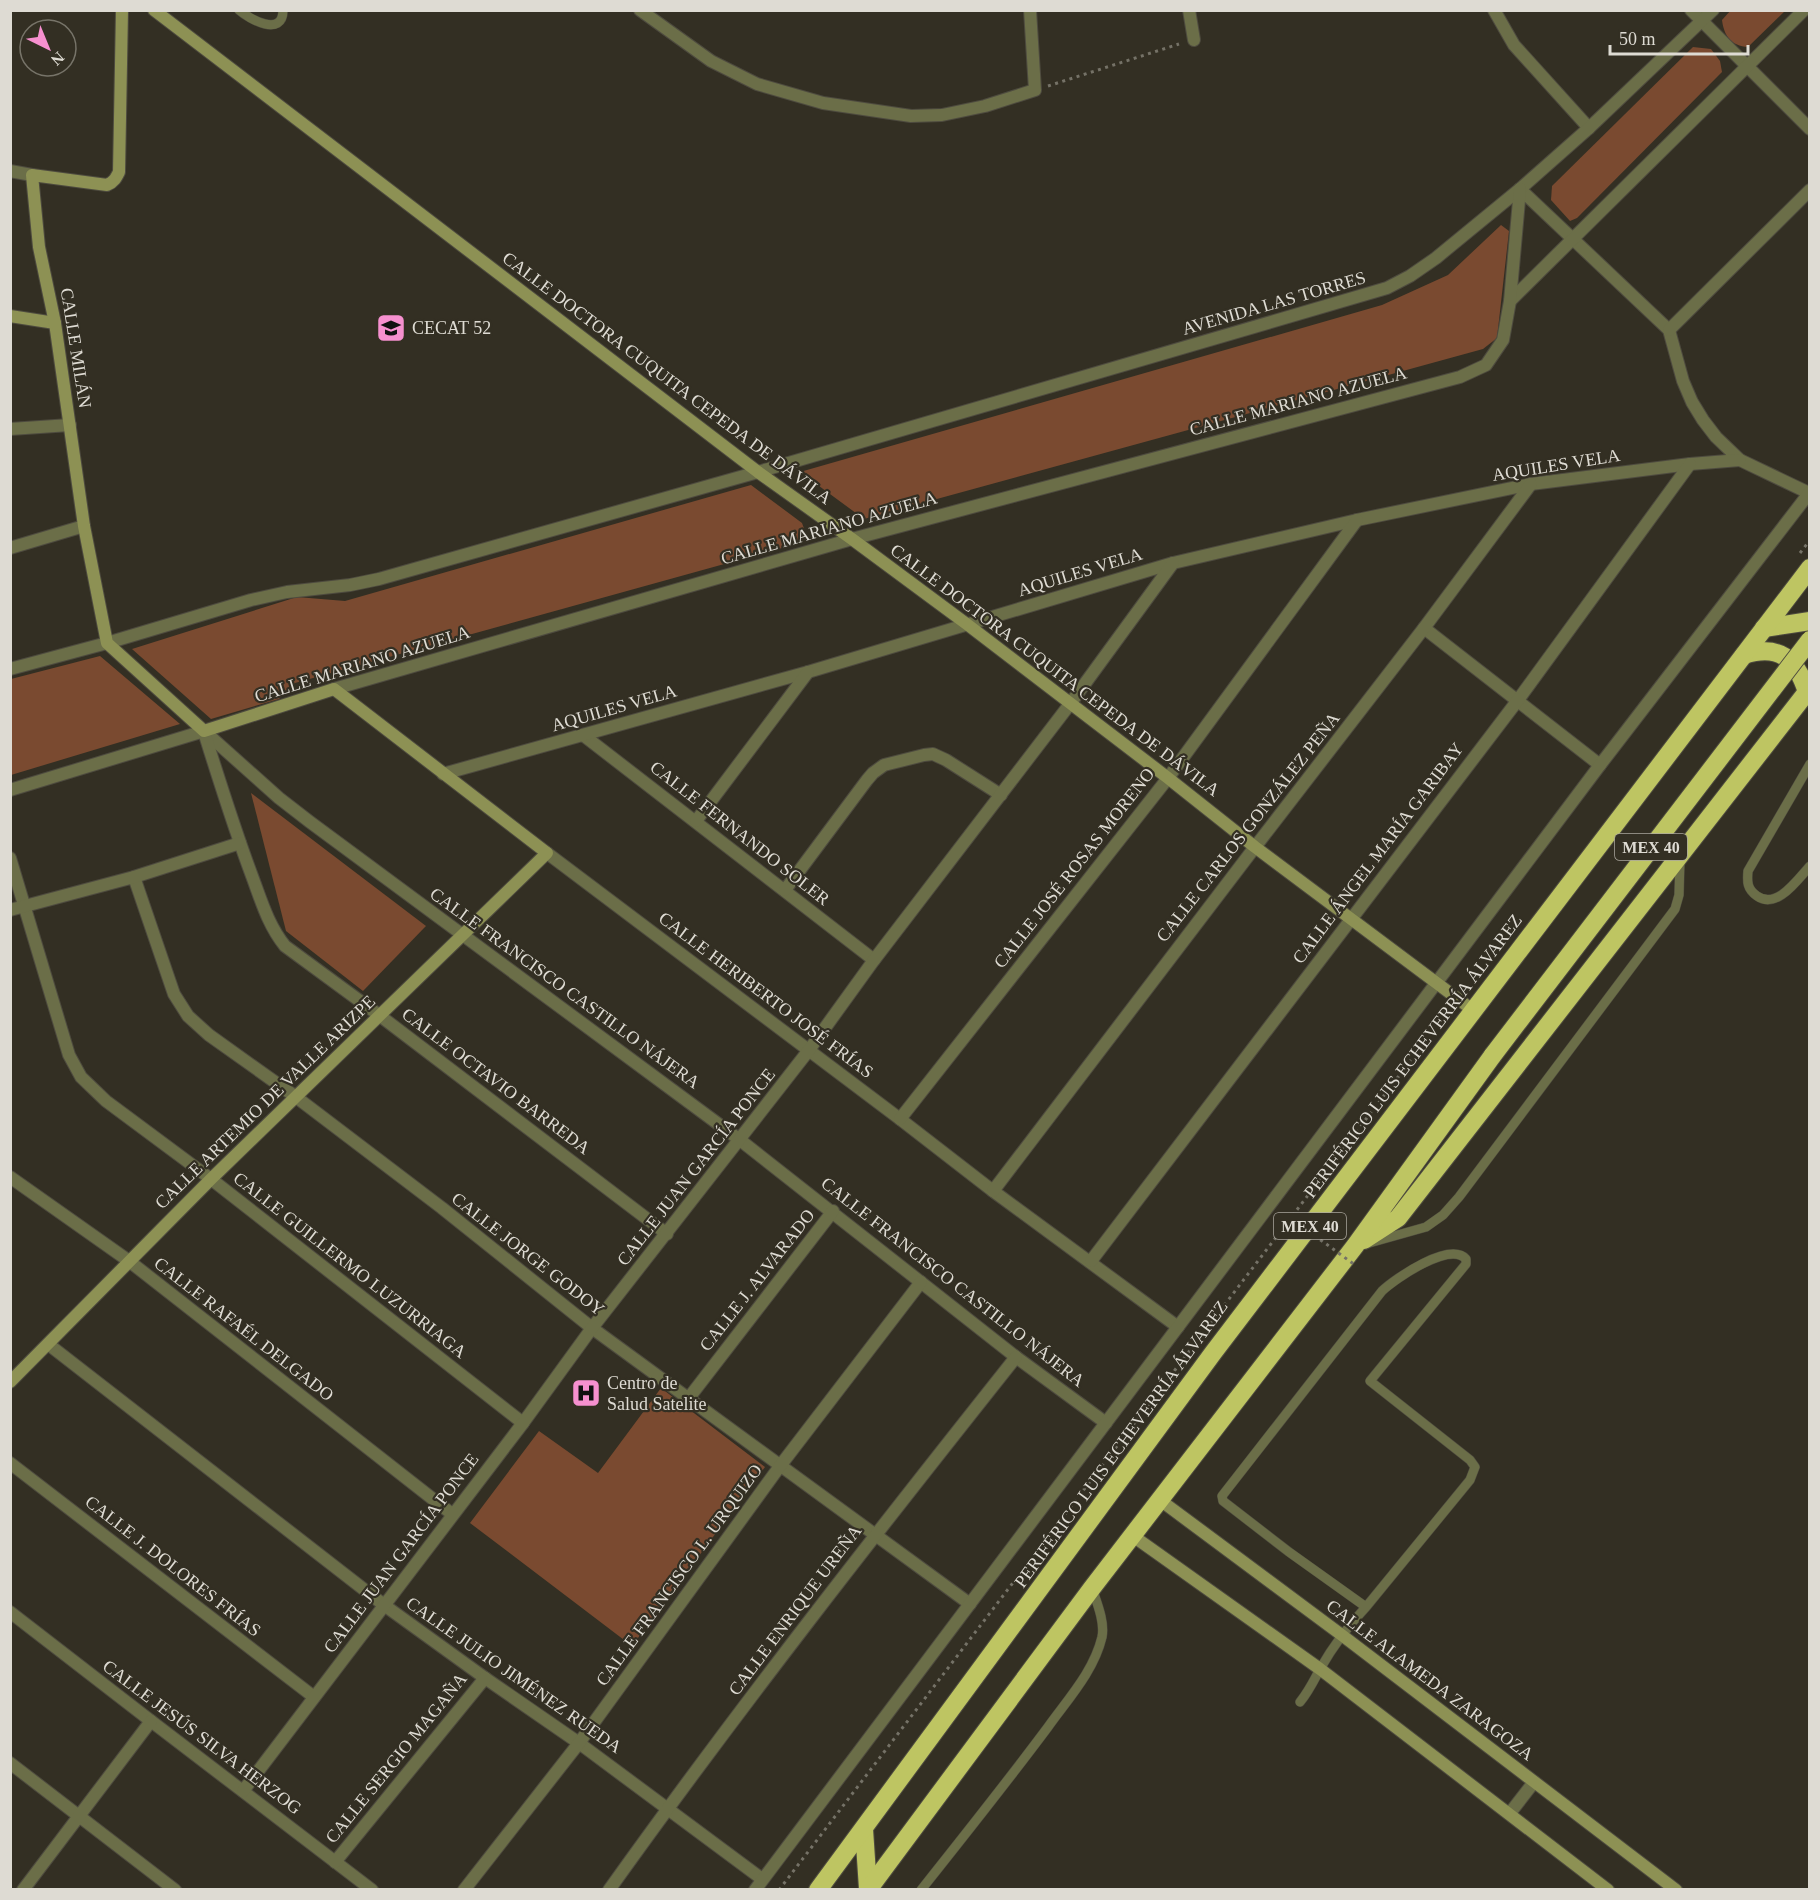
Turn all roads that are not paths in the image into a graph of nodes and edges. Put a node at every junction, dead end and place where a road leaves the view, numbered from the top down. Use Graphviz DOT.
graph roads {
  1 [pos="122,10"];
  2 [pos="154,10"];
  3 [pos="239,10"];
  4 [pos="283,10"];
  5 [pos="640,10"];
  6 [pos="1030,10"];
  7 [pos="1189,10"];
  8 [pos="1494,10"];
  9 [pos="1691,10"];
  10 [pos="1713,10"];
  11 [pos="1804,10"];
  12 [pos="1702,22"];
  13 [pos="1194,40"];
  14 [pos="1747,67"];
  15 [pos="1589,128"];
  16 [pos="1809,129"];
  17 [pos="10,171"];
  18 [pos="32,174"];
  19 [pos="1520,189"];
  20 [pos="1809,190"];
  21 [pos="1574,240"];
  22 [pos="1510,301"];
  23 [pos="10,316"];
  24 [pos="55,323"];
  25 [pos="1669,330"];
  26 [pos="70,425"];
  27 [pos="10,429"];
  28 [pos="1740,460"];
  29 [pos="1690,464"];
  30 [pos="759,472"];
  31 [pos="1531,484"];
  32 [pos="1809,493"];
  33 [pos="1357,520"];
  34 [pos="84,526"];
  35 [pos="852,539"];
  36 [pos="10,548"];
  37 [pos="1173,563"];
  38 [pos="1809,568"];
  39 [pos="1809,621"];
  40 [pos="968,625"];
  41 [pos="1424,628"];
  42 [pos="1764,628"];
  43 [pos="1809,640"];
  44 [pos="107,643"];
  45 [pos="1744,655"];
  46 [pos="10,669"];
  47 [pos="808,672"];
  48 [pos="334,689"];
  49 [pos="1808,690"];
  50 [pos="1518,700"];
  51 [pos="1071,704"];
  52 [pos="204,731"];
  53 [pos="583,735"];
  54 [pos="1809,764"];
  55 [pos="1600,765"];
  56 [pos="443,774"];
  57 [pos="1168,778"];
  58 [pos="10,790"];
  59 [pos="1001,795"];
  60 [pos="696,821"];
  61 [pos="240,843"];
  62 [pos="1255,847"];
  63 [pos="547,853"];
  64 [pos="1680,853"];
  65 [pos="10,858"];
  66 [pos="1809,866"];
  67 [pos="134,877"];
  68 [pos="785,890"];
  69 [pos="26,906"];
  70 [pos="10,910"];
  71 [pos="1351,918"];
  72 [pos="462,935"];
  73 [pos="874,960"];
  74 [pos="1437,984"];
  75 [pos="1474,1011"];
  76 [pos="379,1015"];
  77 [pos="809,1050"];
  78 [pos="296,1096"];
  79 [pos="900,1119"];
  80 [pos="740,1140"];
  81 [pos="10,1177"];
  82 [pos="211,1179"];
  83 [pos="993,1191"];
  84 [pos="833,1211"];
  85 [pos="667,1234"];
  86 [pos="1355,1246"];
  87 [pos="1091,1261"];
  88 [pos="129,1262"];
  89 [pos="921,1282"];
  90 [pos="1178,1327"];
  91 [pos="592,1328"];
  92 [pos="48,1344"];
  93 [pos="1016,1357"];
  94 [pos="10,1382"];
  95 [pos="688,1400"];
  96 [pos="523,1423"];
  97 [pos="1106,1423"];
  98 [pos="10,1463"];
  99 [pos="780,1466"];
  100 [pos="1160,1500"];
  101 [pos="452,1514"];
  102 [pos="875,1535"];
  103 [pos="1133,1536"];
  104 [pos="1092,1588"];
  105 [pos="970,1604"];
  106 [pos="384,1605"];
  107 [pos="1366,1607"];
  108 [pos="10,1612"];
  109 [pos="1343,1636"];
  110 [pos="1320,1669"];
  111 [pos="485,1678"];
  112 [pos="314,1697"];
  113 [pos="1300,1702"];
  114 [pos="151,1721"];
  115 [pos="579,1743"];
  116 [pos="10,1763"];
  117 [pos="1534,1782"];
  118 [pos="243,1791"];
  119 [pos="668,1808"];
  120 [pos="1510,1813"];
  121 [pos="78,1816"];
  122 [pos="864,1828"];
  123 [pos="335,1862"];
  124 [pos="759,1884"];
  125 [pos="23,1890"];
  126 [pos="175,1890"];
  127 [pos="372,1890"];
  128 [pos="464,1890"];
  129 [pos="609,1890"];
  130 [pos="818,1890"];
  131 [pos="868,1890"];
  132 [pos="921,1890"];
  133 [pos="1608,1890"];
  134 [pos="1677,1890"];
  1 -- 18 [label="street"];
  2 -- 30 [label="street, CALLE DOCTORA CUQUITA CEPEDA DE DÁVILA"];
  3 -- 4 [label="lane"];
  5 -- 6 [label="street"];
  7 -- 13 [label="street"];
  8 -- 15 [label="street"];
  9 -- 12 [label="street"];
  10 -- 12 [label="street, AVENIDA LAS TORRES"];
  11 -- 14 [label="street"];
  12 -- 14 [label="street"];
  12 -- 15 [label="street, AVENIDA LAS TORRES"];
  14 -- 16 [label="street"];
  14 -- 21 [label="street"];
  15 -- 19 [label="street, AVENIDA LAS TORRES"];
  17 -- 18 [label="street"];
  18 -- 24 [label="street, CALLE MILÁN"];
  19 -- 21 [label="street"];
  19 -- 22 [label="street, CALLE MARIANO AZUELA"];
  19 -- 30 [label="street, AVENIDA LAS TORRES"];
  20 -- 25 [label="street"];
  21 -- 22 [label="street"];
  21 -- 25 [label="street"];
  22 -- 35 [label="street, CALLE MARIANO AZUELA"];
  23 -- 24 [label="street"];
  24 -- 26 [label="street, CALLE MILÁN"];
  25 -- 28 [label="street"];
  26 -- 27 [label="street"];
  26 -- 34 [label="street, CALLE MILÁN"];
  28 -- 29 [label="street, AQUILES VELA"];
  28 -- 32 [label="street"];
  29 -- 31 [label="street, AQUILES VELA"];
  29 -- 50 [label="street, CALLE ÁNGEL MARÍA GARIBAY"];
  30 -- 35 [label="street, CALLE DOCTORA CUQUITA CEPEDA DE DÁVILA"];
  30 -- 44 [label="street, AVENIDA LAS TORRES"];
  31 -- 33 [label="street, AQUILES VELA"];
  31 -- 41 [label="street, CALLE CARLOS GONZÁLEZ PEÑA"];
  32 -- 55 [label="street"];
  33 -- 37 [label="street, AQUILES VELA"];
  33 -- 57 [label="street, CALLE JOSÉ ROSAS MORENO"];
  34 -- 36 [label="street"];
  34 -- 44 [label="street"];
  35 -- 40 [label="street, CALLE DOCTORA CUQUITA CEPEDA DE DÁVILA"];
  35 -- 48 [label="street, CALLE MARIANO AZUELA"];
  37 -- 40 [label="street, AQUILES VELA"];
  37 -- 51 [label="street, CALLE JUAN GARCÍA PONCE"];
  38 -- 42 [label="highway, PERIFÉRICO LUIS ECHEVERRÍA ÁLVAREZ / MEX 40"];
  39 -- 42 [label="highway"];
  40 -- 47 [label="street, AQUILES VELA"];
  40 -- 51 [label="street, CALLE DOCTORA CUQUITA CEPEDA DE DÁVILA"];
  41 -- 50 [label="street"];
  41 -- 62 [label="street, CALLE CARLOS GONZÁLEZ PEÑA"];
  42 -- 45 [label="highway, PERIFÉRICO LUIS ECHEVERRÍA ÁLVAREZ / MEX 40"];
  43 -- 86 [label="highway, MEX 40, bridge"];
  44 -- 46 [label="street, AVENIDA LAS TORRES"];
  44 -- 52 [label="street, CALLE FRANCISCO CASTILLO NÁJERA"];
  45 -- 49 [label="highway"];
  45 -- 75 [label="highway, PERIFÉRICO LUIS ECHEVERRÍA ÁLVAREZ / MEX 40"];
  47 -- 53 [label="street, AQUILES VELA"];
  47 -- 60 [label="street"];
  48 -- 52 [label="street, CALLE MARIANO AZUELA"];
  48 -- 56 [label="street, CALLE HERIBERTO JOSÉ FRÍAS"];
  49 -- 64 [label="highway"];
  50 -- 55 [label="street"];
  50 -- 71 [label="street, CALLE ÁNGEL MARÍA GARIBAY"];
  51 -- 57 [label="street, CALLE DOCTORA CUQUITA CEPEDA DE DÁVILA"];
  51 -- 59 [label="street, CALLE JUAN GARCÍA PONCE"];
  52 -- 58 [label="street, CALLE MARIANO AZUELA"];
  52 -- 61 [label="street, CALLE OCTAVIO BARREDA"];
  52 -- 72 [label="street, CALLE FRANCISCO CASTILLO NÁJERA"];
  53 -- 56 [label="street, AQUILES VELA"];
  53 -- 60 [label="street, CALLE FERNANDO SOLER"];
  54 -- 66 [label="lane"];
  55 -- 74 [label="street"];
  56 -- 63 [label="street, CALLE HERIBERTO JOSÉ FRÍAS"];
  57 -- 62 [label="street, CALLE DOCTORA CUQUITA CEPEDA DE DÁVILA"];
  57 -- 79 [label="street, CALLE JOSÉ ROSAS MORENO"];
  59 -- 68 [label="street"];
  59 -- 73 [label="street, CALLE JUAN GARCÍA PONCE"];
  60 -- 68 [label="street, CALLE FERNANDO SOLER"];
  61 -- 67 [label="street"];
  61 -- 76 [label="street, CALLE OCTAVIO BARREDA"];
  62 -- 71 [label="street, CALLE DOCTORA CUQUITA CEPEDA DE DÁVILA"];
  62 -- 83 [label="street, CALLE CARLOS GONZÁLEZ PEÑA"];
  63 -- 72 [label="street, CALLE ARTEMIO DE VALLE ARIZPE"];
  63 -- 77 [label="street, CALLE HERIBERTO JOSÉ FRÍAS"];
  64 -- 86 [label="highway"];
  64 -- 86 [label="lane"];
  65 -- 69 [label="street, CALLE GUILLERMO LUZURRIAGA"];
  67 -- 69 [label="street"];
  67 -- 78 [label="street, CALLE JORGE GODOY"];
  68 -- 73 [label="street, CALLE FERNANDO SOLER"];
  69 -- 70 [label="street"];
  69 -- 82 [label="street, CALLE GUILLERMO LUZURRIAGA"];
  71 -- 74 [label="street, CALLE DOCTORA CUQUITA CEPEDA DE DÁVILA"];
  71 -- 87 [label="street, CALLE ÁNGEL MARÍA GARIBAY"];
  72 -- 76 [label="street, CALLE ARTEMIO DE VALLE ARIZPE"];
  72 -- 80 [label="street, CALLE FRANCISCO CASTILLO NÁJERA"];
  73 -- 77 [label="street, CALLE JUAN GARCÍA PONCE"];
  74 -- 75 [label="street, CALLE DOCTORA CUQUITA CEPEDA DE DÁVILA"];
  74 -- 90 [label="street"];
  75 -- 122 [label="highway, PERIFÉRICO LUIS ECHEVERRÍA ÁLVAREZ / MEX 40"];
  76 -- 78 [label="street, CALLE ARTEMIO DE VALLE ARIZPE"];
  76 -- 85 [label="street, CALLE OCTAVIO BARREDA"];
  77 -- 79 [label="street, CALLE HERIBERTO JOSÉ FRÍAS"];
  77 -- 80 [label="street, CALLE JUAN GARCÍA PONCE"];
  78 -- 82 [label="street, CALLE ARTEMIO DE VALLE ARIZPE"];
  78 -- 91 [label="street, CALLE JORGE GODOY"];
  79 -- 83 [label="street, CALLE HERIBERTO JOSÉ FRÍAS"];
  80 -- 84 [label="street, CALLE FRANCISCO CASTILLO NÁJERA"];
  80 -- 85 [label="street, CALLE JUAN GARCÍA PONCE"];
  81 -- 88 [label="street, CALLE RAFAÉL DELGADO"];
  82 -- 88 [label="street, CALLE ARTEMIO DE VALLE ARIZPE"];
  82 -- 96 [label="street, CALLE GUILLERMO LUZURRIAGA"];
  83 -- 87 [label="street, CALLE HERIBERTO JOSÉ FRÍAS"];
  84 -- 89 [label="street, CALLE FRANCISCO CASTILLO NÁJERA"];
  84 -- 95 [label="street, CALLE J. ALVARADO"];
  85 -- 91 [label="street, CALLE JUAN GARCÍA PONCE"];
  86 -- 100 [label="highway, MEX 40"];
  87 -- 90 [label="street, CALLE HERIBERTO JOSÉ FRÍAS"];
  88 -- 92 [label="street, CALLE ARTEMIO DE VALLE ARIZPE"];
  88 -- 101 [label="street, CALLE RAFAÉL DELGADO"];
  89 -- 93 [label="street, CALLE FRANCISCO CASTILLO NÁJERA"];
  89 -- 99 [label="street, CALLE FRANCISCO L. URQUIZO"];
  90 -- 97 [label="street"];
  91 -- 95 [label="street, CALLE JORGE GODOY"];
  91 -- 96 [label="street, CALLE JUAN GARCÍA PONCE"];
  92 -- 94 [label="street, CALLE ARTEMIO DE VALLE ARIZPE"];
  92 -- 106 [label="street, CALLE JULIO JIMÉNEZ RUEDA"];
  93 -- 97 [label="street, CALLE FRANCISCO CASTILLO NÁJERA"];
  93 -- 102 [label="street, CALLE ENRIQUE UREÑA"];
  95 -- 99 [label="street, CALLE JORGE GODOY"];
  96 -- 101 [label="street, CALLE JUAN GARCÍA PONCE"];
  97 -- 105 [label="street"];
  98 -- 112 [label="street, CALLE J. DOLORES FRÍAS"];
  99 -- 102 [label="street, CALLE JORGE GODOY"];
  99 -- 115 [label="street, CALLE FRANCISCO L. URQUIZO"];
  100 -- 103 [label="highway, MEX 40"];
  100 -- 109 [label="street, CALLE ALAMEDA ZARAGOZA"];
  101 -- 106 [label="street, CALLE JUAN GARCÍA PONCE"];
  102 -- 105 [label="street, CALLE JORGE GODOY"];
  102 -- 119 [label="street, CALLE ENRIQUE UREÑA"];
  103 -- 104 [label="highway, MEX 40"];
  103 -- 110 [label="street"];
  104 -- 131 [label="highway, MEX 40"];
  104 -- 132 [label="lane"];
  105 -- 124 [label="street"];
  106 -- 111 [label="street, CALLE JULIO JIMÉNEZ RUEDA"];
  106 -- 112 [label="street, CALLE JUAN GARCÍA PONCE"];
  107 -- 107 [label="lane"];
  107 -- 109 [label="lane"];
  108 -- 114 [label="street, CALLE JESÚS SILVA HERZOG"];
  109 -- 110 [label="lane"];
  109 -- 117 [label="street, CALLE ALAMEDA ZARAGOZA"];
  110 -- 113 [label="lane"];
  110 -- 120 [label="street"];
  111 -- 115 [label="street, CALLE JULIO JIMÉNEZ RUEDA"];
  111 -- 123 [label="street, CALLE SERGIO MAGAÑA"];
  112 -- 118 [label="street, CALLE JUAN GARCÍA PONCE"];
  114 -- 118 [label="street, CALLE JESÚS SILVA HERZOG"];
  114 -- 121 [label="street"];
  115 -- 119 [label="street, CALLE JULIO JIMÉNEZ RUEDA"];
  115 -- 128 [label="street, CALLE FRANCISCO L. URQUIZO"];
  116 -- 121 [label="street"];
  117 -- 120 [label="street"];
  117 -- 134 [label="street, CALLE ALAMEDA ZARAGOZA"];
  118 -- 123 [label="street, CALLE JESÚS SILVA HERZOG"];
  119 -- 124 [label="street, CALLE JULIO JIMÉNEZ RUEDA"];
  119 -- 129 [label="street, CALLE ENRIQUE UREÑA"];
  120 -- 133 [label="street"];
  121 -- 125 [label="street"];
  121 -- 126 [label="street"];
  122 -- 130 [label="highway, PERIFÉRICO LUIS ECHEVERRÍA ÁLVAREZ / MEX 40"];
  122 -- 131 [label="highway"];
  123 -- 127 [label="street, CALLE JESÚS SILVA HERZOG"];
}
